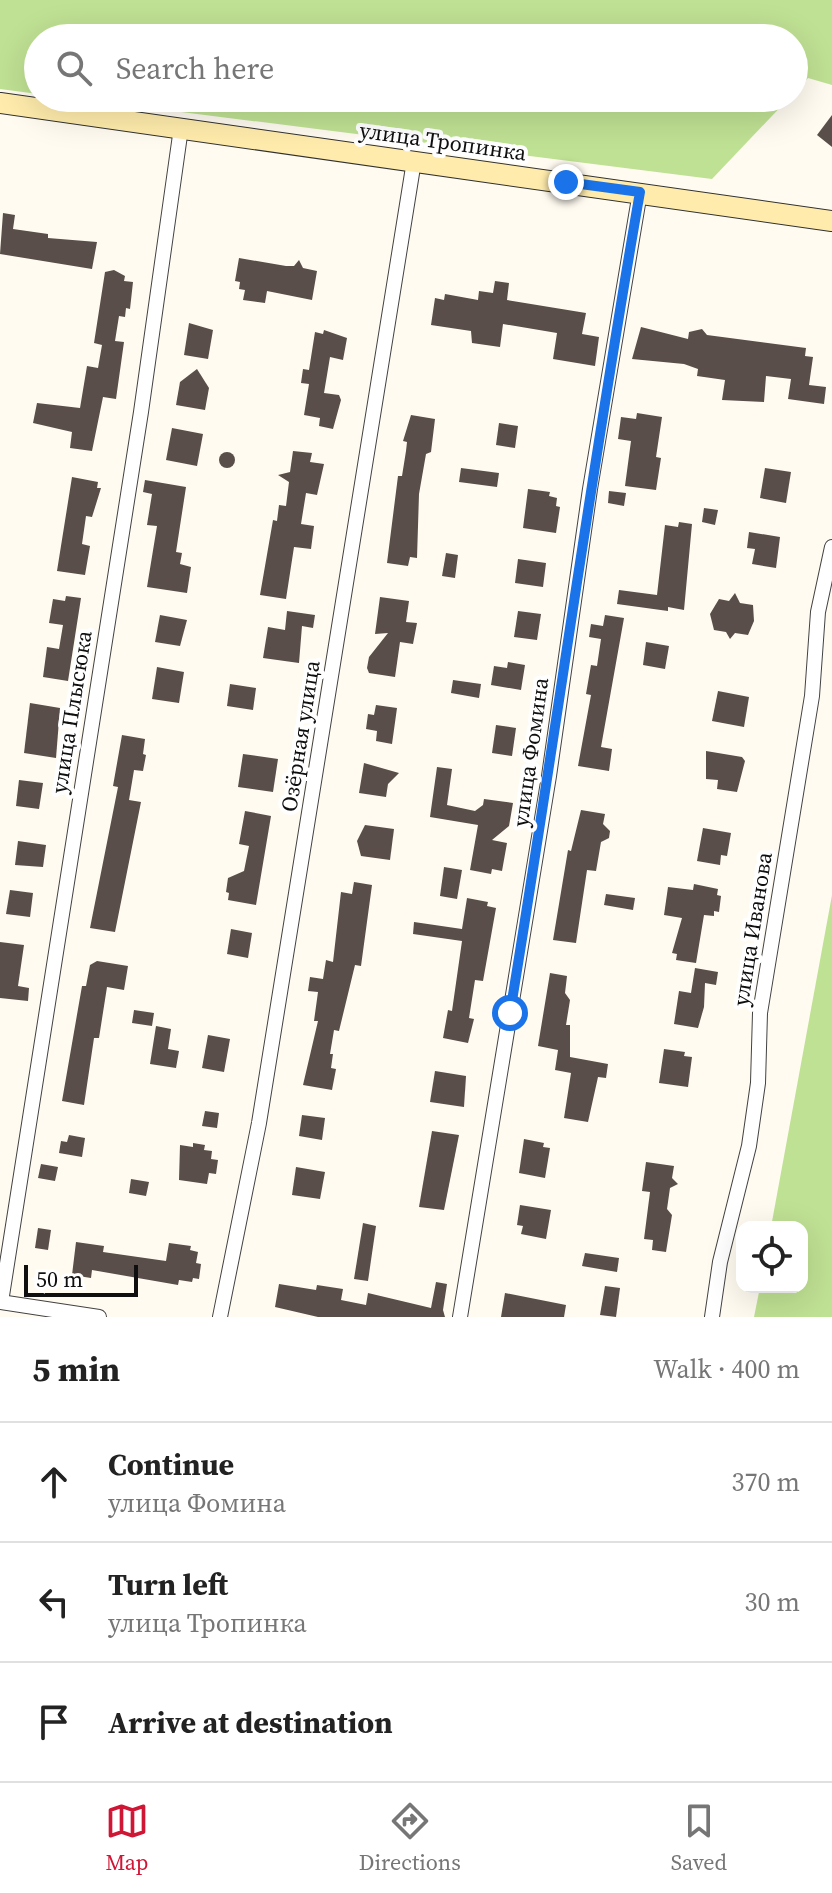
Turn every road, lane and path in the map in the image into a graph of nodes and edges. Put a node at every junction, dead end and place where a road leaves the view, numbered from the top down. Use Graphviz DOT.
graph roads {
  1 [pos="0,103"];
  2 [pos="24,106"];
  3 [pos="65,112"];
  4 [pos="181,128"];
  5 [pos="414,161"];
  6 [pos="640,192"];
  7 [pos="832,221"];
  8 [pos="832,547"];
  9 [pos="0,1302"];
  10 [pos="99,1317"];
  11 [pos="220,1317"];
  12 [pos="460,1317"];
  13 [pos="712,1317"];
  1 -- 2 [label="main road, улица Тропинка"];
  3 -- 4 [label="main road, улица Тропинка"];
  4 -- 5 [label="main road, улица Тропинка"];
  4 -- 9 [label="street, улица Плысюка"];
  5 -- 6 [label="main road, улица Тропинка"];
  5 -- 11 [label="street, Озёрная улица"];
  6 -- 7 [label="main road, улица Тропинка"];
  6 -- 12 [label="street, улица Фомина"];
  8 -- 13 [label="street, улица Иванова"];
  9 -- 10 [label="street"];
}
